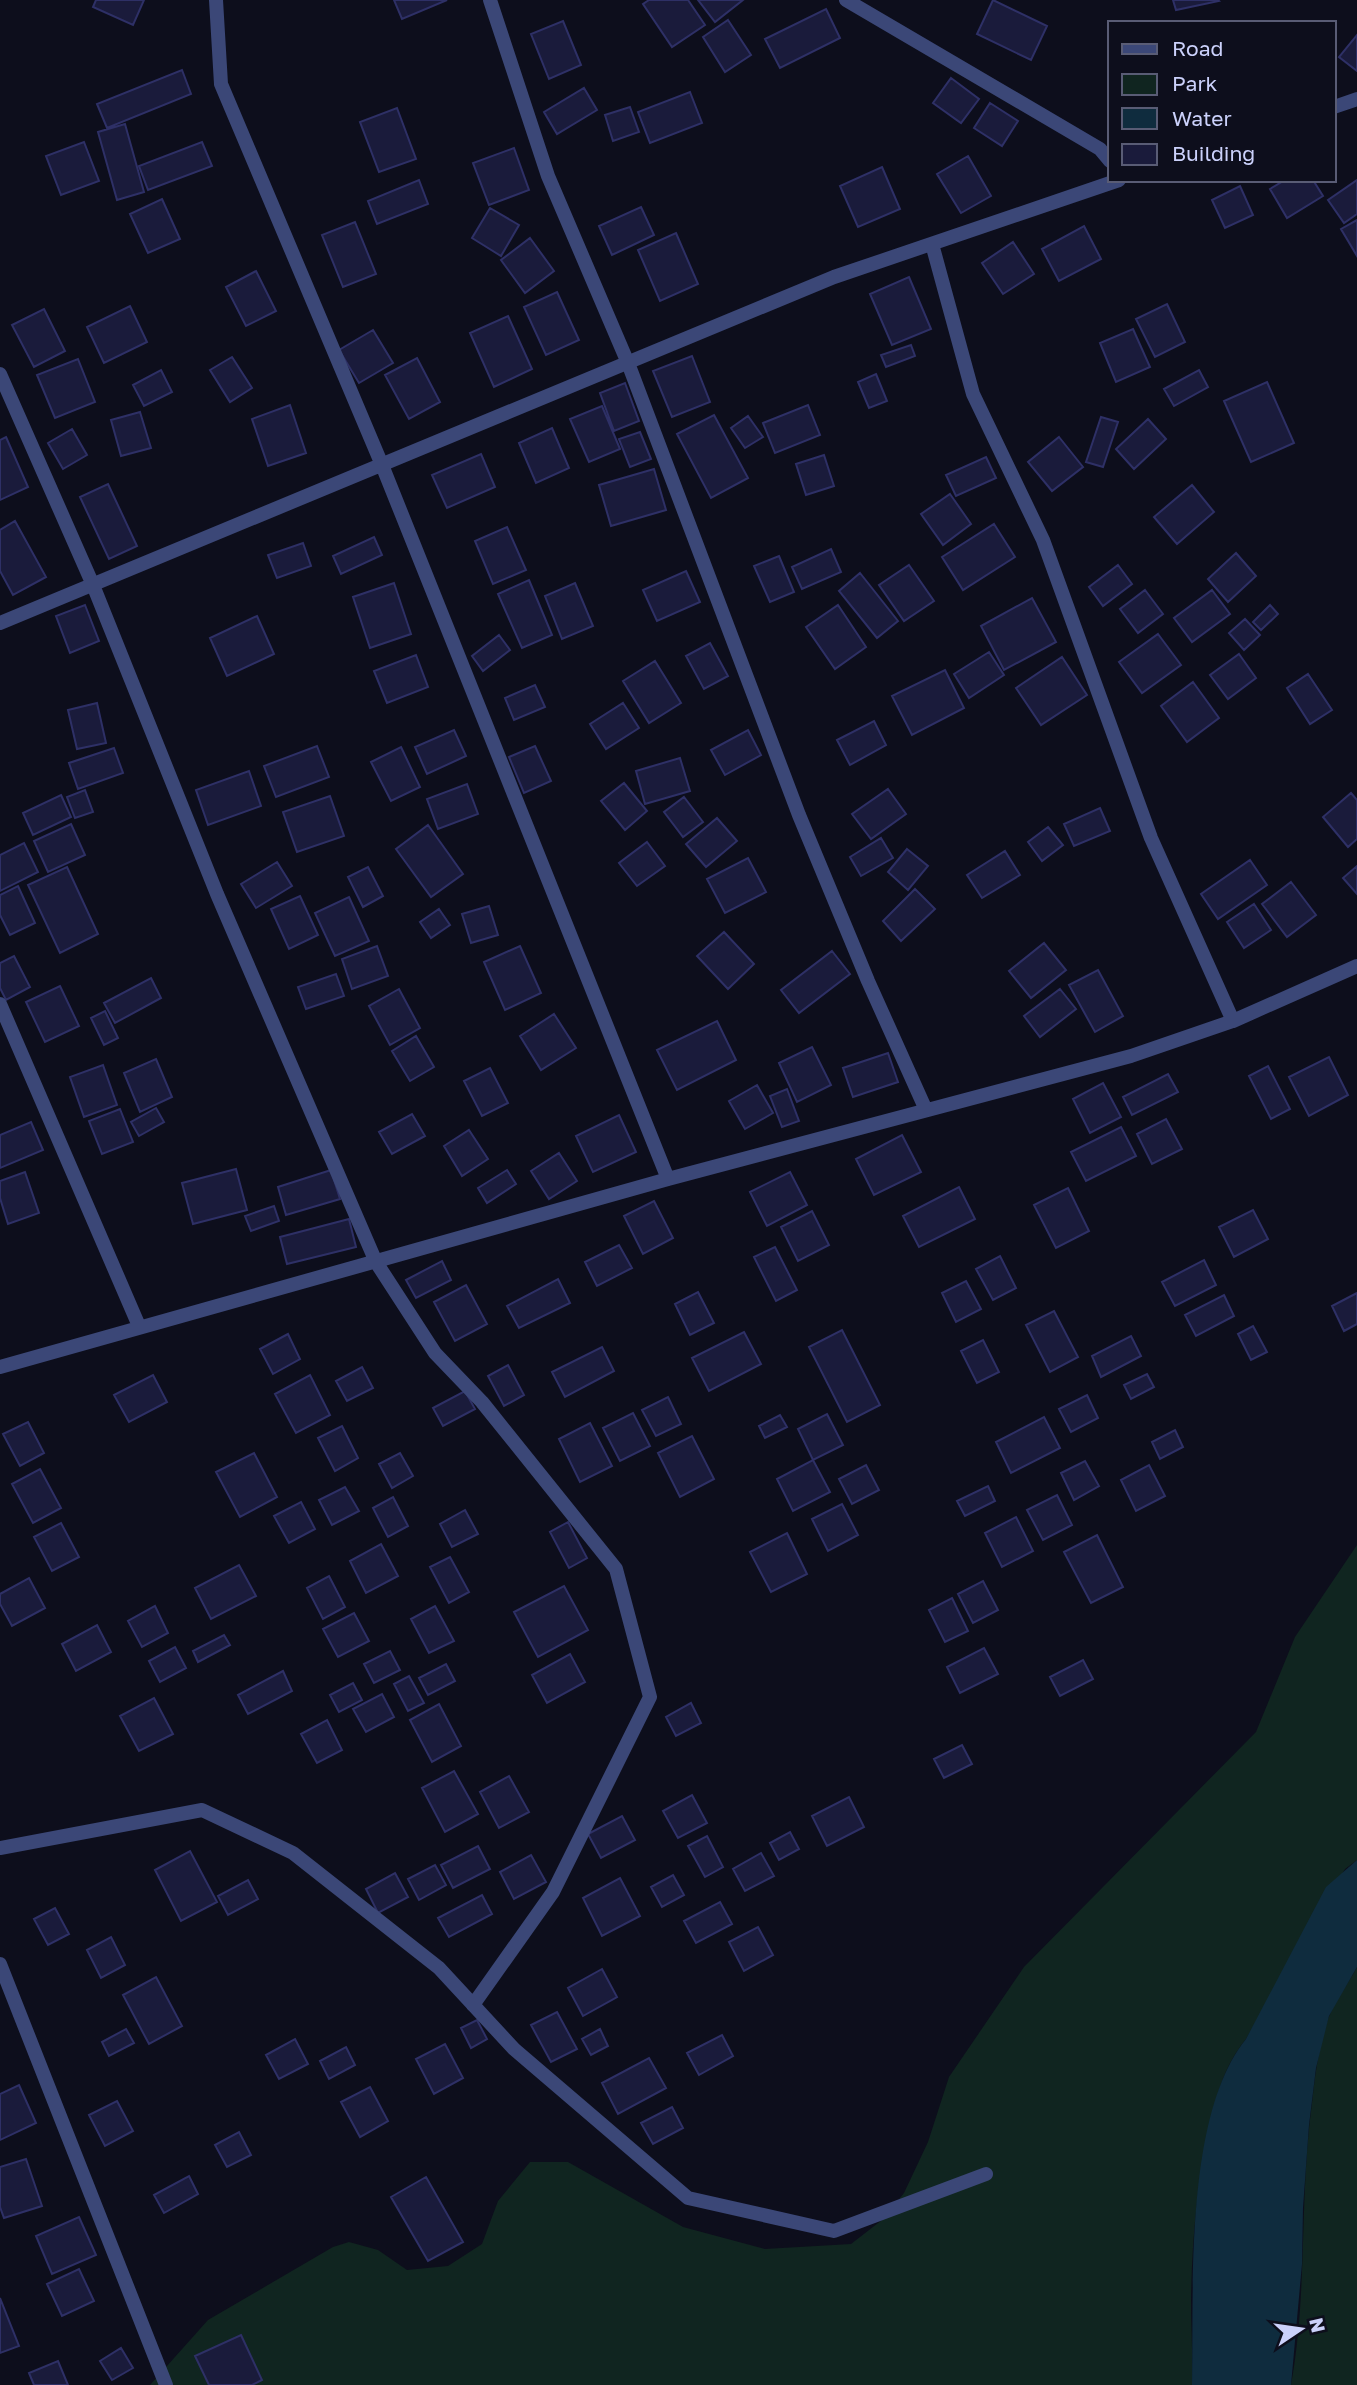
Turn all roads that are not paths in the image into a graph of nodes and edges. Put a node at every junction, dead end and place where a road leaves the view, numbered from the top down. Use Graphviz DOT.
graph roads {
  1 [pos="216,0"];
  2 [pos="490,0"];
  3 [pos="846,0"];
  4 [pos="1357,99"];
  5 [pos="1336,106"];
  6 [pos="1108,159"];
  7 [pos="1113,182"];
  8 [pos="932,244"];
  9 [pos="628,363"];
  10 [pos="0,374"];
  11 [pos="382,465"];
  12 [pos="93,585"];
  13 [pos="0,624"];
  14 [pos="1357,966"];
  15 [pos="0,1004"];
  16 [pos="1233,1021"];
  17 [pos="926,1110"];
  18 [pos="668,1179"];
  19 [pos="376,1262"];
  20 [pos="139,1326"];
  21 [pos="0,1367"];
  22 [pos="0,1848"];
  23 [pos="0,1964"];
  24 [pos="473,2004"];
  25 [pos="986,2174"];
  26 [pos="166,2385"];
  1 -- 11 [label="street"];
  2 -- 9 [label="street"];
  3 -- 6 [label="street"];
  4 -- 5 [label="street"];
  7 -- 8 [label="street"];
  8 -- 9 [label="street"];
  8 -- 16 [label="street"];
  9 -- 11 [label="street"];
  9 -- 17 [label="street"];
  10 -- 12 [label="street"];
  11 -- 12 [label="street"];
  11 -- 18 [label="street"];
  12 -- 13 [label="street"];
  12 -- 19 [label="street"];
  14 -- 16 [label="street"];
  15 -- 20 [label="street"];
  16 -- 17 [label="street"];
  17 -- 18 [label="street"];
  18 -- 19 [label="street"];
  19 -- 20 [label="street"];
  19 -- 24 [label="street"];
  20 -- 21 [label="street"];
  22 -- 24 [label="street"];
  23 -- 26 [label="street"];
  24 -- 25 [label="street"];
}
